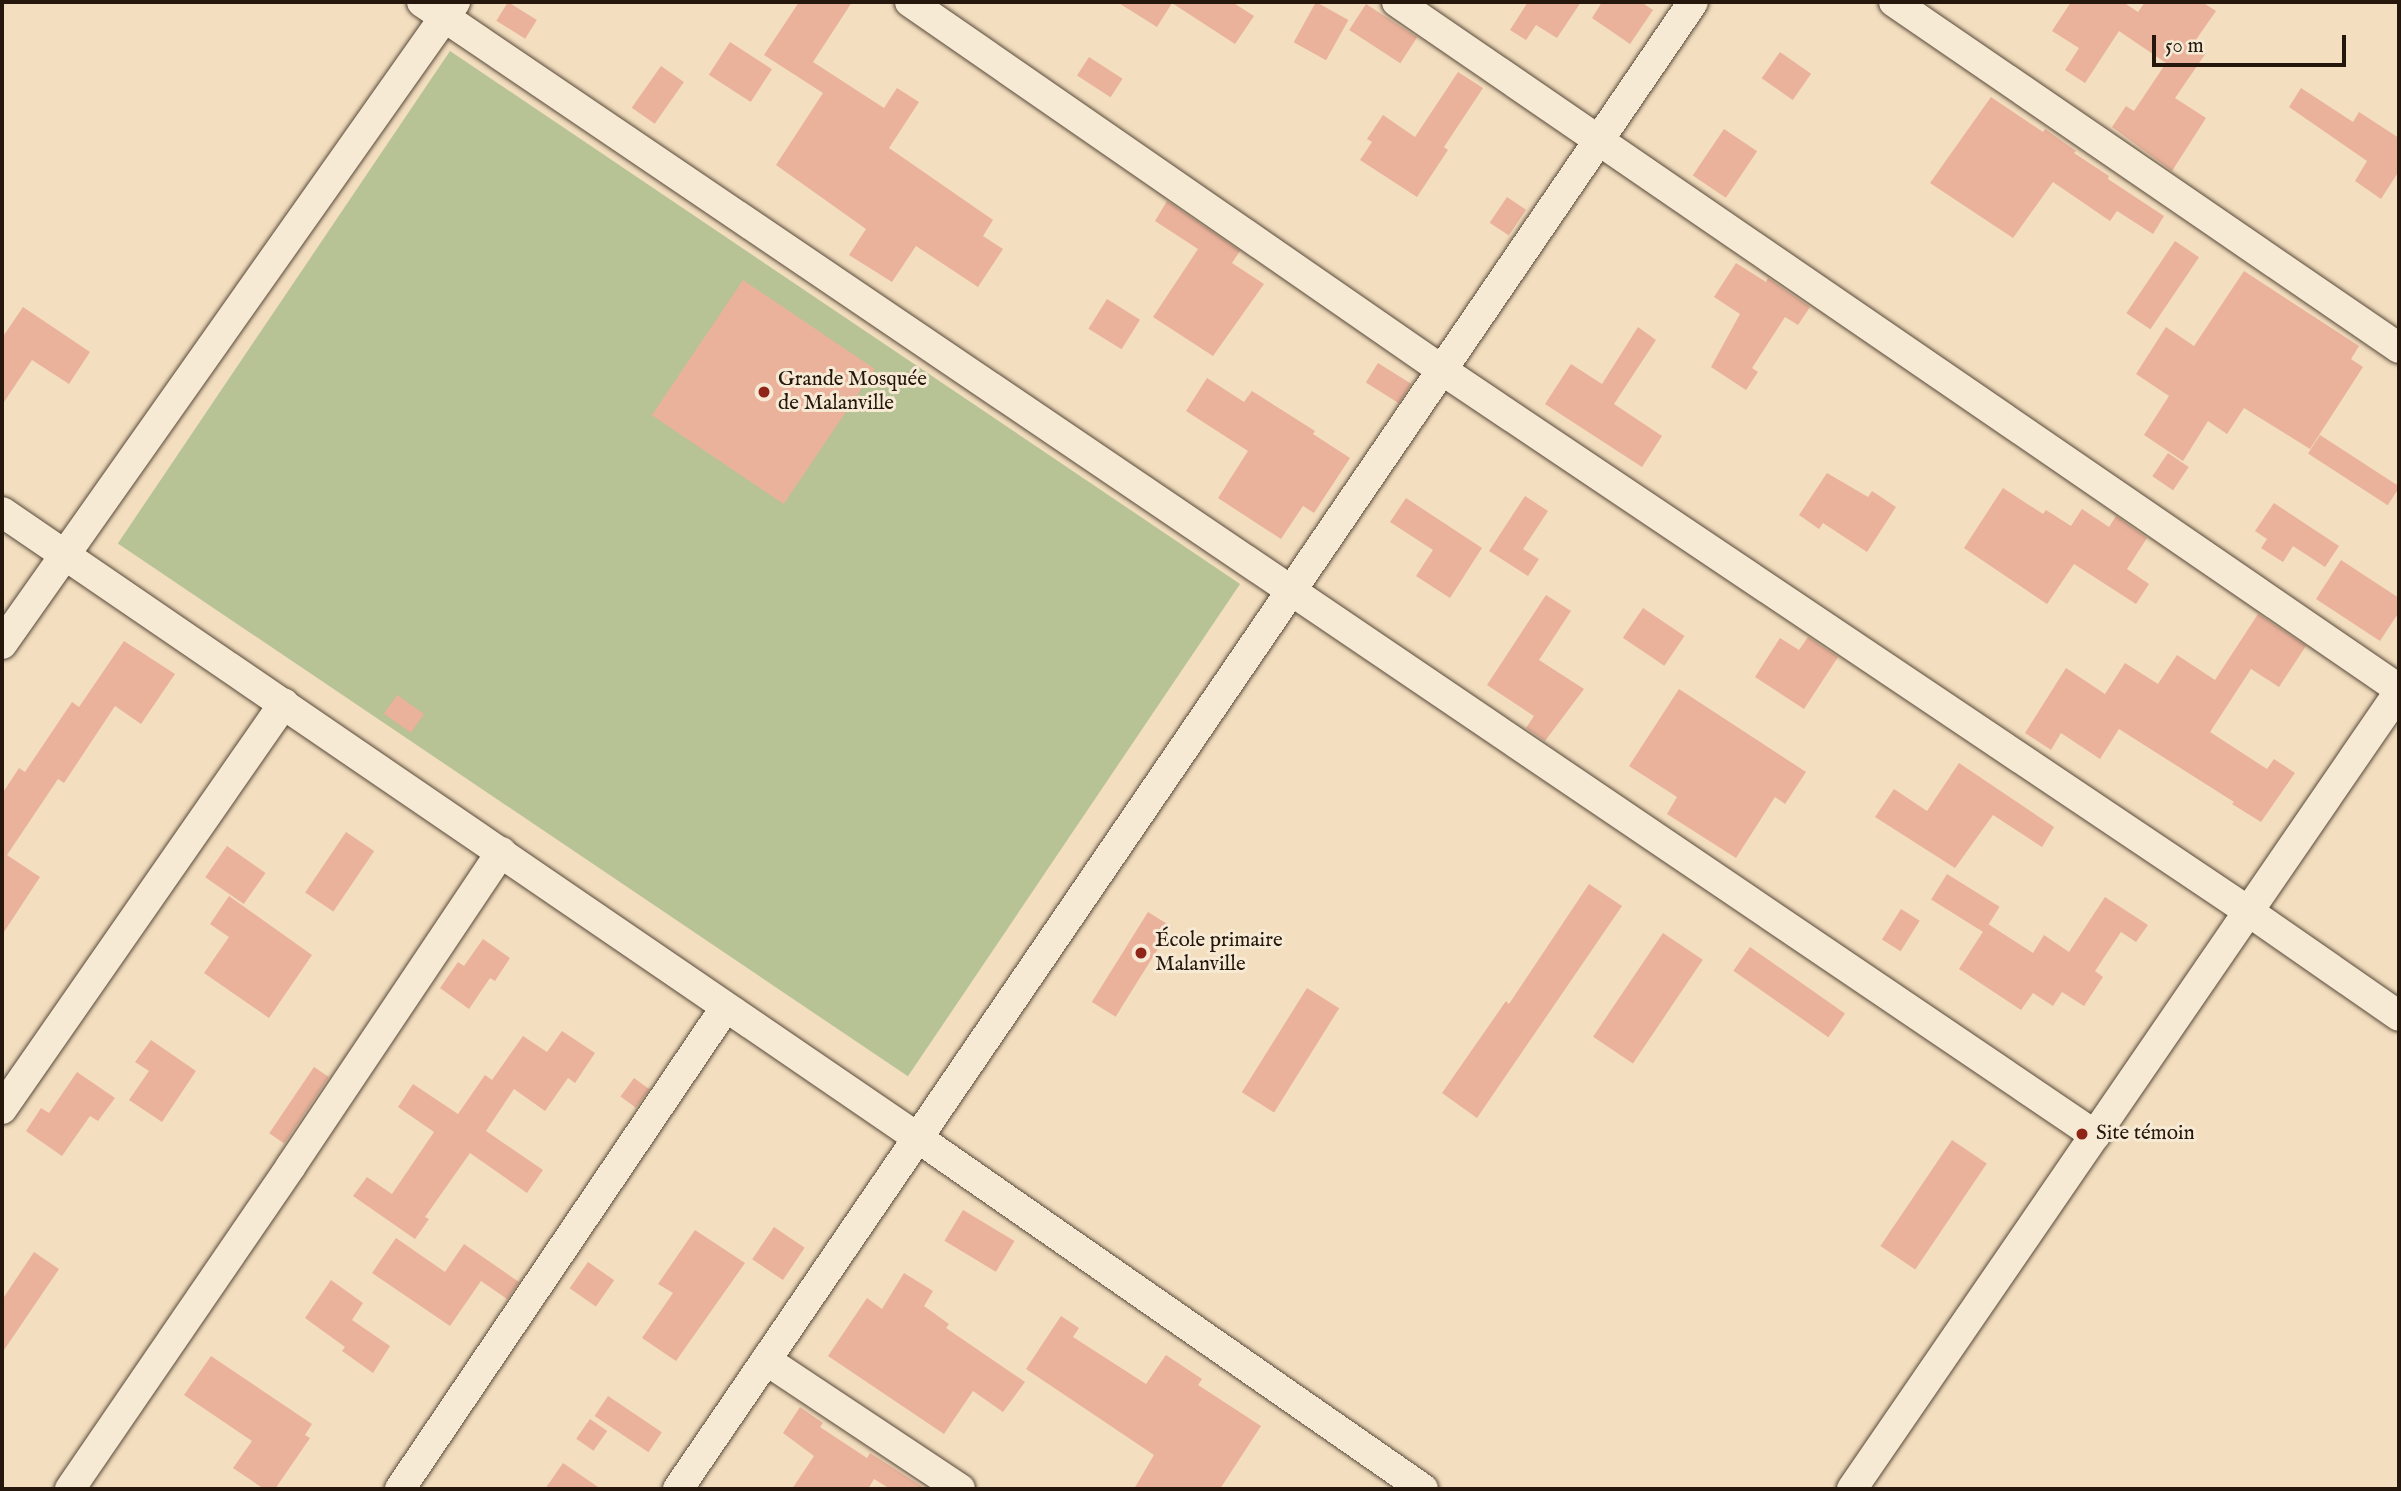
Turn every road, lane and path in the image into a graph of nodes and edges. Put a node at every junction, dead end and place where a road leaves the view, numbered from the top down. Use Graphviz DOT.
graph roads {
  1 [pos="910,2"];
  2 [pos="1397,2"];
  3 [pos="1693,2"];
  4 [pos="1894,2"];
  5 [pos="440,7"];
  6 [pos="1599,140"];
  7 [pos="2399,348"];
  8 [pos="1442,370"];
  9 [pos="2,512"];
  10 [pos="65,553"];
  11 [pos="1291,591"];
  12 [pos="2,644"];
  13 [pos="2399,690"];
  14 [pos="284,703"];
  15 [pos="501,852"];
  16 [pos="2248,911"];
  17 [pos="726,1008"];
  18 [pos="2399,1016"];
  19 [pos="2,1109"];
  20 [pos="2095,1135"];
  21 [pos="918,1138"];
  22 [pos="766,1360"];
  23 [pos="70,1489"];
  24 [pos="400,1489"];
  25 [pos="678,1489"];
  26 [pos="960,1489"];
  27 [pos="1423,1489"];
  28 [pos="1852,1489"];
  1 -- 8 [label="street"];
  2 -- 6 [label="street"];
  3 -- 6 [label="street"];
  4 -- 7 [label="street"];
  5 -- 10 [label="street"];
  5 -- 11 [label="street"];
  6 -- 8 [label="street"];
  6 -- 13 [label="street"];
  8 -- 11 [label="street"];
  8 -- 16 [label="street"];
  9 -- 10 [label="street"];
  10 -- 12 [label="street"];
  10 -- 14 [label="street"];
  11 -- 20 [label="street"];
  11 -- 21 [label="street"];
  13 -- 16 [label="street"];
  14 -- 15 [label="street"];
  14 -- 19 [label="street"];
  15 -- 17 [label="street"];
  15 -- 23 [label="street"];
  16 -- 18 [label="street"];
  16 -- 20 [label="street"];
  17 -- 21 [label="street"];
  17 -- 24 [label="street"];
  20 -- 28 [label="street"];
  21 -- 22 [label="street"];
  21 -- 27 [label="street"];
  22 -- 25 [label="street"];
  22 -- 26 [label="street"];
}
